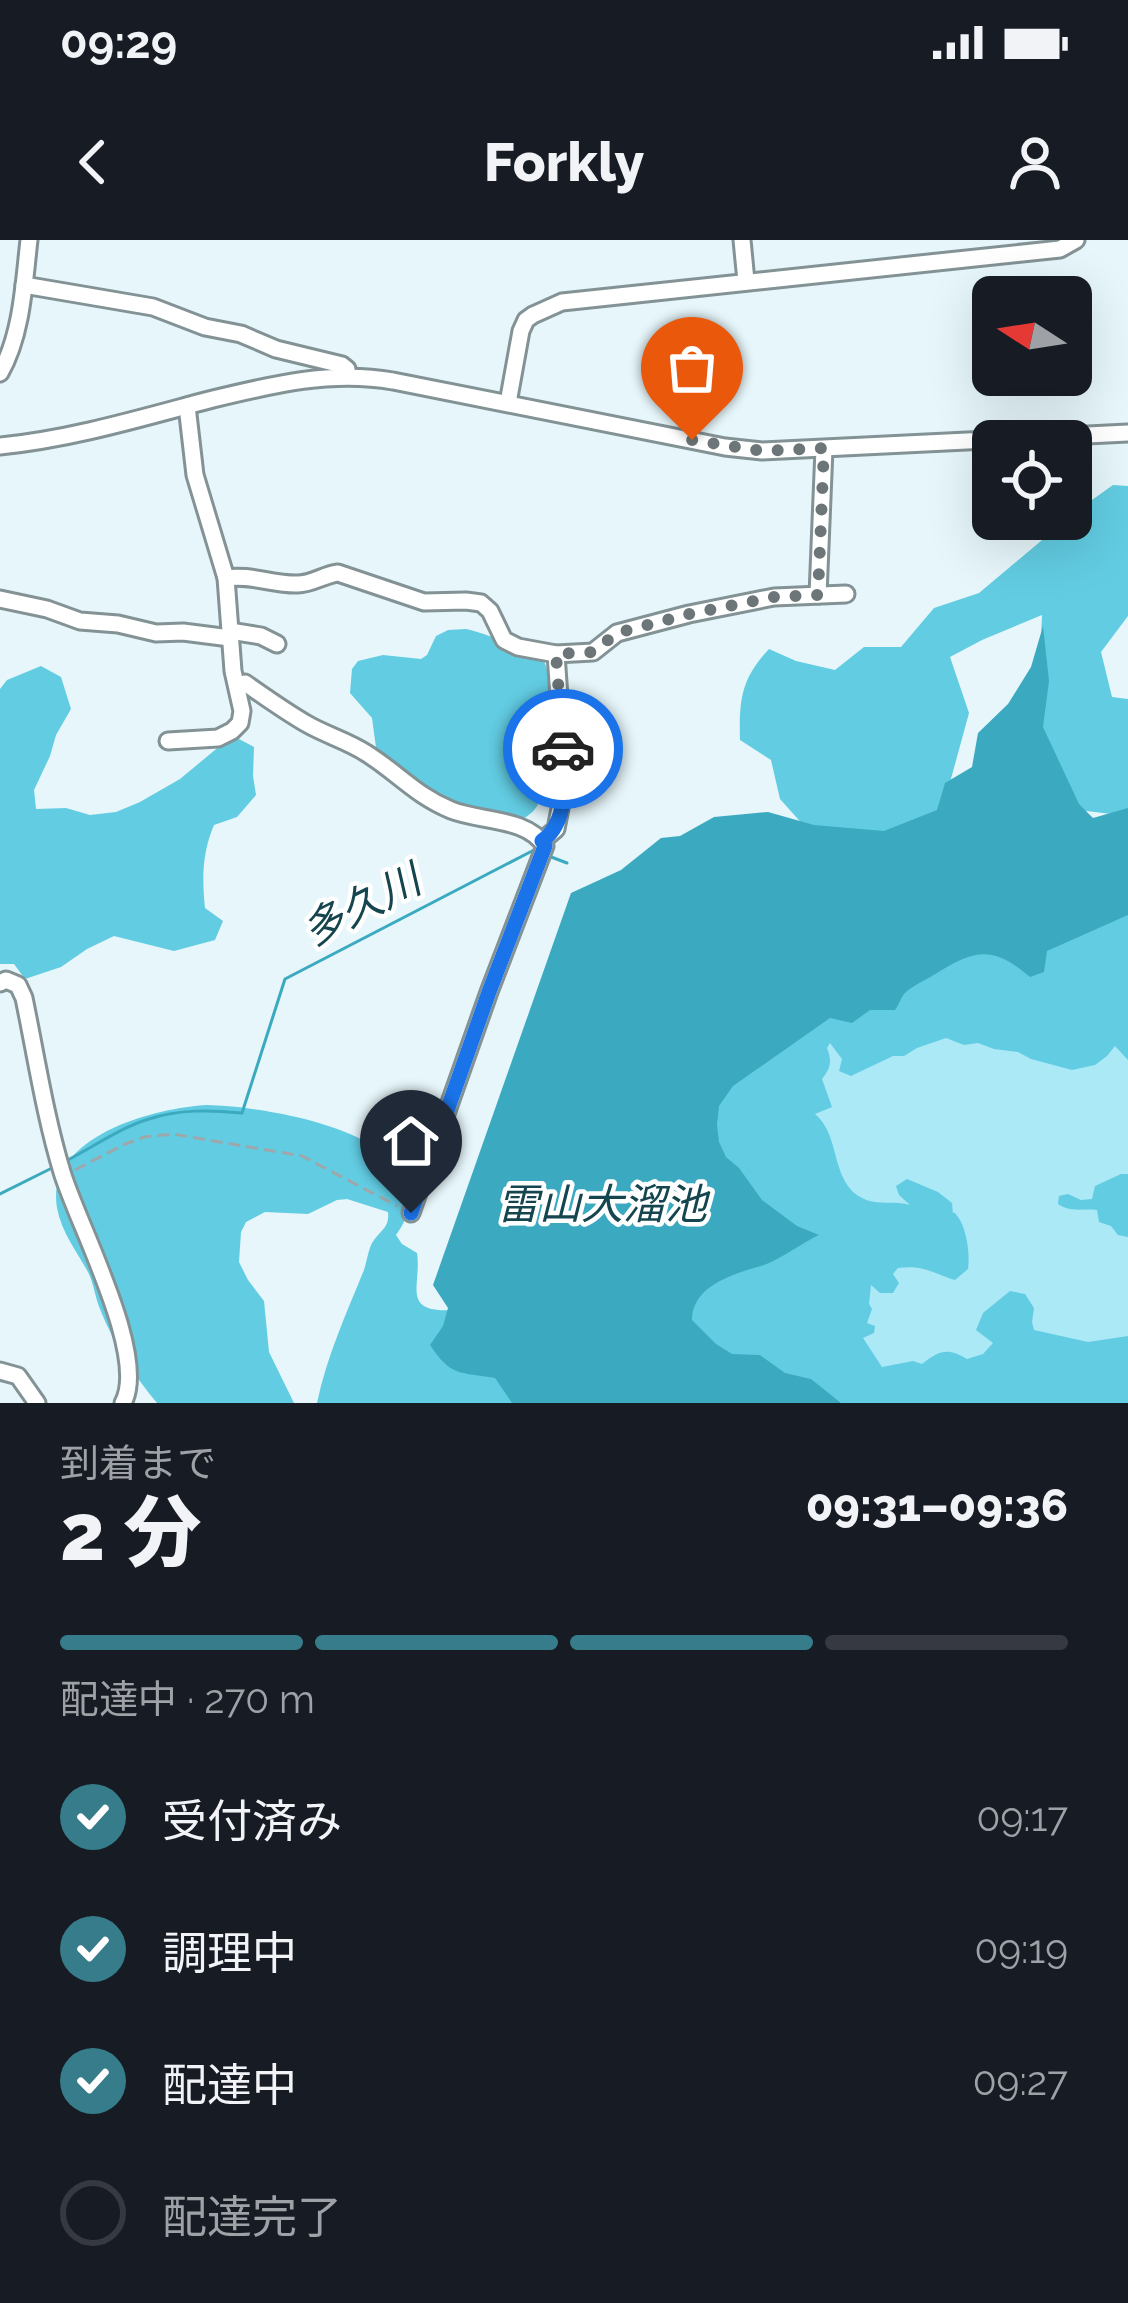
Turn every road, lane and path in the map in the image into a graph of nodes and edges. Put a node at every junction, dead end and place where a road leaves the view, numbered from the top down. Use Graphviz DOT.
graph roads {
  1 [pos="29,240"];
  2 [pos="742,240"];
  3 [pos="1076,240"];
  4 [pos="746,281"];
  5 [pos="24,285"];
  6 [pos="0,373"];
  7 [pos="346,376"];
  8 [pos="508,403"];
  9 [pos="187,406"];
  10 [pos="1128,433"];
  11 [pos="0,446"];
  12 [pos="824,448"];
  13 [pos="226,578"];
  14 [pos="847,594"];
  15 [pos="818,595"];
  16 [pos="0,599"];
  17 [pos="230,635"];
  18 [pos="277,644"];
  19 [pos="556,654"];
  20 [pos="238,685"];
  21 [pos="168,741"];
  22 [pos="543,848"];
  23 [pos="0,983"];
  24 [pos="63,1177"];
  25 [pos="411,1213"];
  26 [pos="0,1371"];
  27 [pos="37,1403"];
  28 [pos="123,1403"];
  1 -- 5 [label="street"];
  2 -- 4 [label="street"];
  3 -- 4 [label="street"];
  4 -- 8 [label="street"];
  5 -- 6 [label="street"];
  5 -- 7 [label="street"];
  7 -- 8 [label="street"];
  7 -- 9 [label="street"];
  8 -- 12 [label="street"];
  9 -- 11 [label="street"];
  9 -- 13 [label="street"];
  10 -- 12 [label="street"];
  12 -- 15 [label="street"];
  13 -- 17 [label="street"];
  13 -- 19 [label="street"];
  14 -- 15 [label="street"];
  15 -- 19 [label="street"];
  16 -- 17 [label="street"];
  17 -- 18 [label="street"];
  17 -- 20 [label="street"];
  19 -- 22 [label="street"];
  20 -- 21 [label="street"];
  20 -- 22 [label="street"];
  22 -- 25 [label="street"];
  23 -- 24 [label="street"];
  24 -- 25 [label="path"];
  24 -- 28 [label="street"];
  26 -- 27 [label="street"];
}
